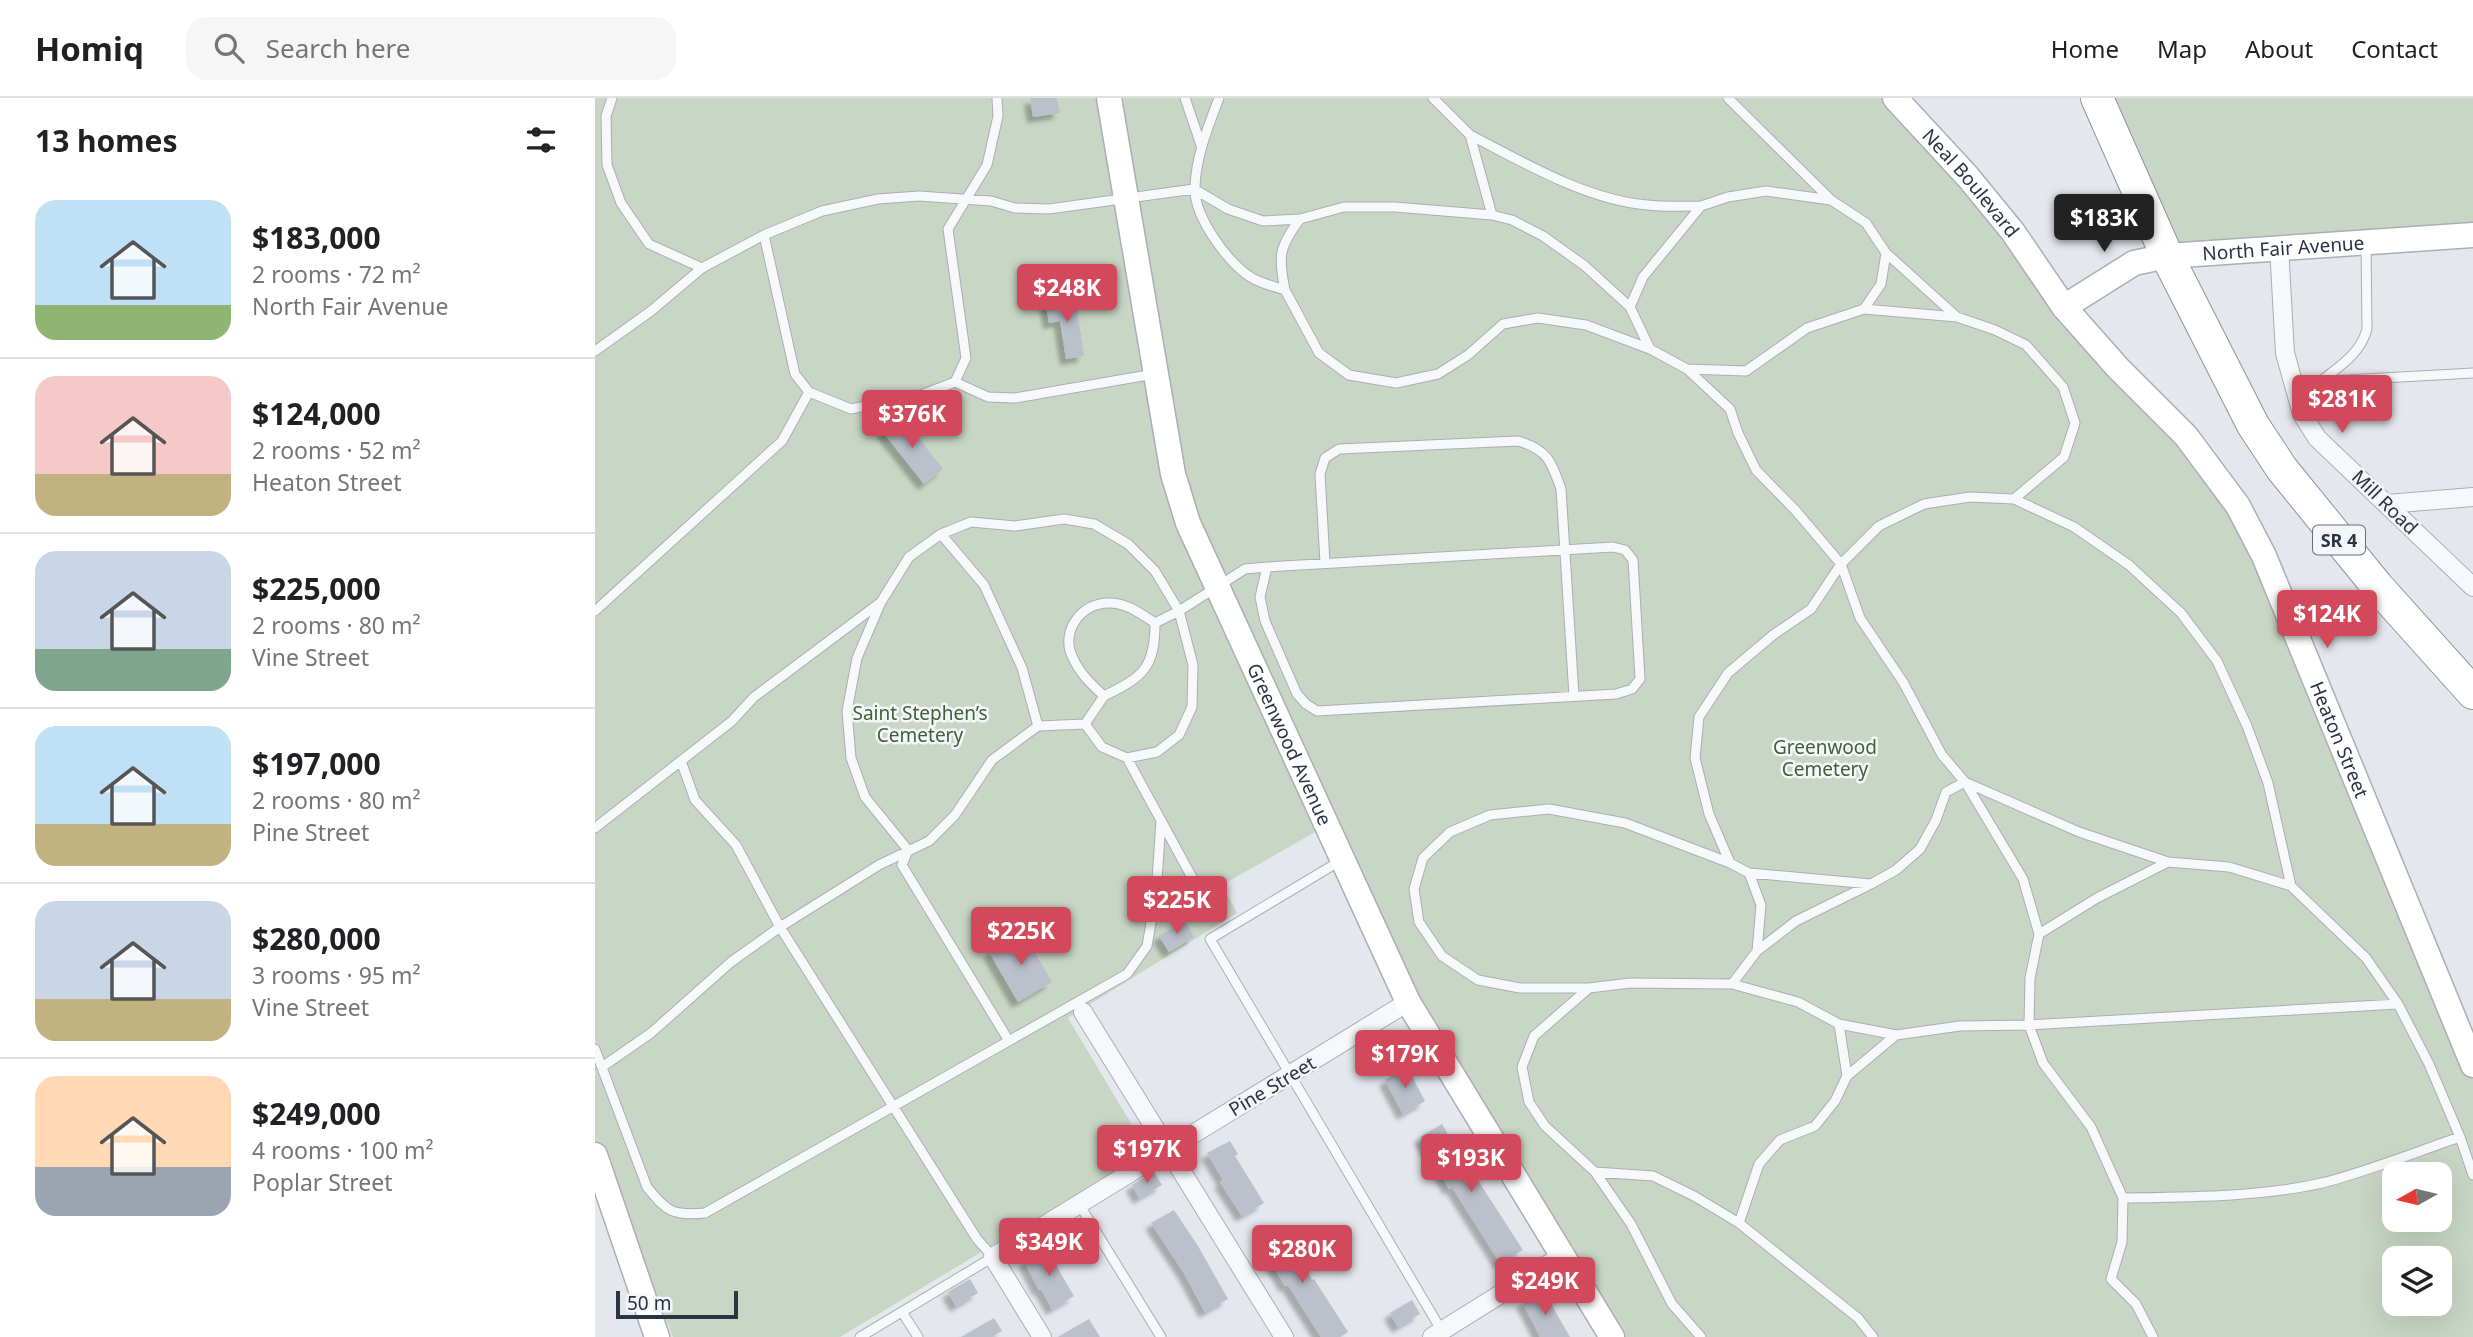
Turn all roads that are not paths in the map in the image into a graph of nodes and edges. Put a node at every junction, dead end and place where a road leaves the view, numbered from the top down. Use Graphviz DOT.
graph roads {
  1 [pos="612,98"];
  2 [pos="997,98"];
  3 [pos="1109,98"];
  4 [pos="1185,98"];
  5 [pos="1219,98"];
  6 [pos="1433,98"];
  7 [pos="1728,98"];
  8 [pos="2097,98"];
  9 [pos="1900,99"];
  10 [pos="1470,135"];
  11 [pos="1201,145"];
  12 [pos="1194,189"];
  13 [pos="1125,197"];
  14 [pos="966,200"];
  15 [pos="1831,200"];
  16 [pos="1701,206"];
  17 [pos="1492,215"];
  18 [pos="1300,219"];
  19 [pos="764,235"];
  20 [pos="2473,235"];
  21 [pos="2366,242"];
  22 [pos="2279,247"];
  23 [pos="1886,253"];
  24 [pos="2167,256"];
  25 [pos="702,268"];
  26 [pos="1285,290"];
  27 [pos="1630,307"];
  28 [pos="2064,307"];
  29 [pos="1864,309"];
  30 [pos="1957,317"];
  31 [pos="595,340"];
  32 [pos="604,345"];
  33 [pos="1650,349"];
  34 [pos="595,352"];
  35 [pos="1687,369"];
  36 [pos="2473,373"];
  37 [pos="1156,374"];
  38 [pos="955,382"];
  39 [pos="2319,382"];
  40 [pos="2292,383"];
  41 [pos="809,392"];
  42 [pos="2473,497"];
  43 [pos="2014,499"];
  44 [pos="2387,504"];
  45 [pos="941,534"];
  46 [pos="1565,549"];
  47 [pos="1325,563"];
  48 [pos="1841,564"];
  49 [pos="1267,567"];
  50 [pos="1217,587"];
  51 [pos="2473,587"];
  52 [pos="881,602"];
  53 [pos="595,611"];
  54 [pos="1179,611"];
  55 [pos="1155,623"];
  56 [pos="2472,693"];
  57 [pos="1104,696"];
  58 [pos="1574,696"];
  59 [pos="1085,724"];
  60 [pos="1038,726"];
  61 [pos="1127,758"];
  62 [pos="681,761"];
  63 [pos="1965,782"];
  64 [pos="1161,821"];
  65 [pos="595,828"];
  66 [pos="908,850"];
  67 [pos="1342,860"];
  68 [pos="2168,862"];
  69 [pos="1730,863"];
  70 [pos="1749,873"];
  71 [pos="1871,884"];
  72 [pos="2291,886"];
  73 [pos="1213,916"];
  74 [pos="780,927"];
  75 [pos="2039,934"];
  76 [pos="1757,951"];
  77 [pos="1732,984"];
  78 [pos="1589,988"];
  79 [pos="1408,1002"];
  80 [pos="2398,1004"];
  81 [pos="1083,1012"];
  82 [pos="1839,1024"];
  83 [pos="2029,1025"];
  84 [pos="1896,1035"];
  85 [pos="1009,1041"];
  86 [pos="595,1049"];
  87 [pos="2473,1065"];
  88 [pos="602,1067"];
  89 [pos="1289,1075"];
  90 [pos="1847,1076"];
  91 [pos="893,1106"];
  92 [pos="2460,1137"];
  93 [pos="1167,1150"];
  94 [pos="595,1156"];
  95 [pos="1595,1171"];
  96 [pos="2473,1175"];
  97 [pos="2123,1198"];
  98 [pos="1079,1204"];
  99 [pos="1739,1223"];
  100 [pos="1563,1255"];
  101 [pos="993,1257"];
  102 [pos="902,1312"];
  103 [pos="1036,1335"];
  104 [pos="1440,1335"];
  105 [pos="657,1337"];
  106 [pos="860,1337"];
  107 [pos="918,1337"];
  108 [pos="1161,1337"];
  109 [pos="1284,1337"];
  110 [pos="1612,1337"];
  111 [pos="1701,1337"];
  112 [pos="1873,1337"];
  113 [pos="2153,1337"];
  1 -- 25 [label="lane"];
  2 -- 14 [label="lane"];
  3 -- 13 [label="street, Greenwood Avenue"];
  4 -- 11 [label="lane"];
  5 -- 11 [label="lane"];
  6 -- 10 [label="lane"];
  7 -- 15 [label="lane"];
  8 -- 24 [label="highway, SR 4"];
  9 -- 28 [label="street, Neal Boulevard"];
  10 -- 16 [label="lane"];
  10 -- 17 [label="lane"];
  11 -- 12 [label="lane"];
  12 -- 13 [label="lane"];
  12 -- 18 [label="lane"];
  12 -- 26 [label="lane"];
  13 -- 14 [label="lane"];
  13 -- 37 [label="street, Greenwood Avenue"];
  14 -- 19 [label="lane"];
  14 -- 38 [label="lane"];
  15 -- 16 [label="lane"];
  15 -- 23 [label="lane"];
  16 -- 27 [label="lane"];
  17 -- 18 [label="lane"];
  17 -- 27 [label="lane"];
  18 -- 26 [label="lane"];
  19 -- 25 [label="lane"];
  19 -- 41 [label="lane"];
  20 -- 21 [label="street, North Fair Avenue"];
  21 -- 22 [label="street, North Fair Avenue"];
  21 -- 39 [label="lane"];
  22 -- 24 [label="street, North Fair Avenue"];
  22 -- 40 [label="street, Mill Road"];
  23 -- 29 [label="lane"];
  23 -- 30 [label="lane"];
  24 -- 28 [label="street, North Fair Avenue"];
  24 -- 56 [label="highway, SR 4"];
  25 -- 32 [label="lane"];
  26 -- 33 [label="lane"];
  27 -- 33 [label="lane"];
  28 -- 87 [label="street, Heaton Street"];
  29 -- 30 [label="lane"];
  29 -- 35 [label="lane"];
  30 -- 43 [label="lane"];
  31 -- 32 [label="lane"];
  32 -- 34 [label="lane"];
  33 -- 35 [label="lane"];
  35 -- 48 [label="lane"];
  36 -- 39 [label="lane"];
  37 -- 38 [label="lane"];
  37 -- 50 [label="street, Greenwood Avenue"];
  38 -- 41 [label="lane"];
  39 -- 40 [label="lane"];
  40 -- 44 [label="street, Mill Road"];
  41 -- 53 [label="lane"];
  42 -- 44 [label="street"];
  43 -- 48 [label="lane"];
  43 -- 72 [label="lane"];
  44 -- 51 [label="street, Mill Road"];
  45 -- 52 [label="lane"];
  45 -- 54 [label="lane"];
  45 -- 60 [label="lane"];
  46 -- 47 [label="lane"];
  46 -- 47 [label="lane"];
  46 -- 58 [label="lane"];
  46 -- 58 [label="lane"];
  47 -- 49 [label="lane"];
  48 -- 63 [label="lane"];
  48 -- 69 [label="lane"];
  49 -- 50 [label="lane"];
  49 -- 58 [label="lane"];
  50 -- 54 [label="lane"];
  50 -- 67 [label="street, Greenwood Avenue"];
  52 -- 62 [label="lane"];
  52 -- 66 [label="lane"];
  54 -- 55 [label="lane"];
  54 -- 61 [label="lane"];
  55 -- 57 [label="lane"];
  55 -- 57 [label="lane"];
  57 -- 59 [label="lane"];
  59 -- 60 [label="lane"];
  59 -- 61 [label="lane"];
  60 -- 66 [label="lane"];
  61 -- 64 [label="lane"];
  62 -- 65 [label="lane"];
  62 -- 74 [label="lane"];
  63 -- 68 [label="lane"];
  63 -- 71 [label="lane"];
  63 -- 75 [label="lane"];
  64 -- 73 [label="lane"];
  64 -- 85 [label="lane"];
  66 -- 74 [label="lane"];
  66 -- 85 [label="lane"];
  67 -- 79 [label="street, Greenwood Avenue"];
  67 -- 89 [label="lane"];
  68 -- 72 [label="lane"];
  68 -- 75 [label="lane"];
  69 -- 70 [label="lane"];
  69 -- 78 [label="lane"];
  70 -- 71 [label="lane"];
  70 -- 76 [label="lane"];
  71 -- 76 [label="lane"];
  72 -- 80 [label="lane"];
  74 -- 88 [label="lane"];
  74 -- 91 [label="lane"];
  75 -- 83 [label="lane"];
  76 -- 77 [label="lane"];
  77 -- 78 [label="lane"];
  77 -- 82 [label="lane"];
  78 -- 95 [label="lane"];
  79 -- 89 [label="street, Pine Street"];
  79 -- 100 [label="street, Greenwood Avenue"];
  80 -- 83 [label="lane"];
  80 -- 92 [label="lane"];
  81 -- 93 [label="street"];
  82 -- 84 [label="lane"];
  82 -- 90 [label="lane"];
  83 -- 84 [label="lane"];
  83 -- 97 [label="lane"];
  84 -- 90 [label="lane"];
  85 -- 91 [label="lane"];
  86 -- 88 [label="lane"];
  88 -- 91 [label="lane"];
  89 -- 93 [label="street, Pine Street"];
  89 -- 104 [label="lane"];
  90 -- 99 [label="lane"];
  91 -- 101 [label="lane"];
  92 -- 96 [label="lane"];
  92 -- 97 [label="lane"];
  93 -- 98 [label="street, Pine Street"];
  93 -- 109 [label="street"];
  94 -- 105 [label="street"];
  95 -- 99 [label="lane"];
  95 -- 111 [label="lane"];
  97 -- 113 [label="lane"];
  98 -- 101 [label="street, Pine Street"];
  98 -- 108 [label="lane"];
  99 -- 112 [label="lane"];
  100 -- 104 [label="street"];
  100 -- 110 [label="street, Greenwood Avenue"];
  101 -- 102 [label="lane"];
  101 -- 103 [label="street"];
  102 -- 106 [label="lane"];
  102 -- 107 [label="lane"];
}
